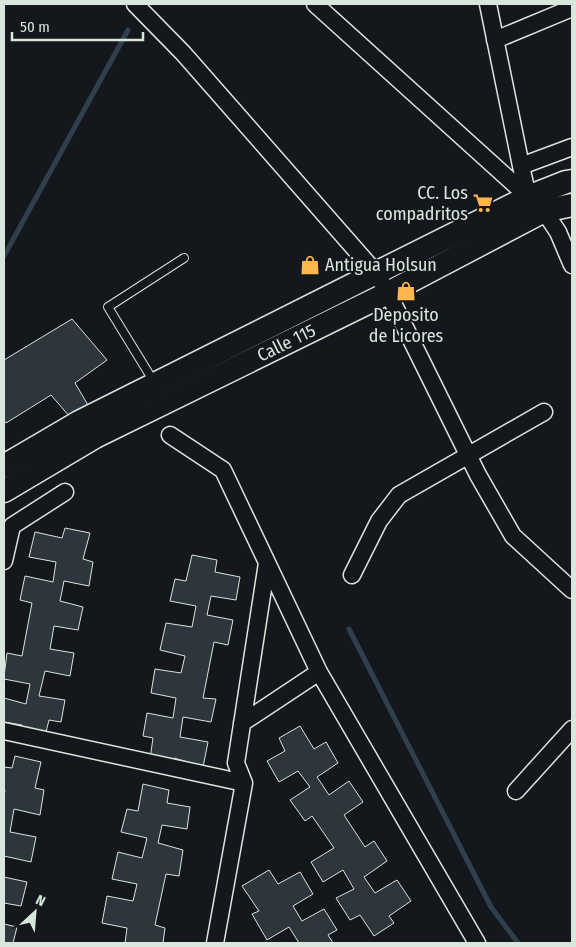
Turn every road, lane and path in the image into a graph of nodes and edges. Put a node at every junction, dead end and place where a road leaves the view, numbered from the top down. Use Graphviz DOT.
graph roads {
  1 [pos="135,4"];
  2 [pos="315,4"];
  3 [pos="488,4"];
  4 [pos="572,8"];
  5 [pos="495,40"];
  6 [pos="572,147"];
  7 [pos="520,166"];
  8 [pos="572,181"];
  9 [pos="536,204"];
  10 [pos="572,205"];
  11 [pos="565,233"];
  12 [pos="184,258"];
  13 [pos="572,265"];
  14 [pos="376,273"];
  15 [pos="388,293"];
  16 [pos="156,384"];
  17 [pos="544,412"];
  18 [pos="170,435"];
  19 [pos="468,455"];
  20 [pos="4,466"];
  21 [pos="4,491"];
  22 [pos="66,492"];
  23 [pos="4,561"];
  24 [pos="267,563"];
  25 [pos="352,575"];
  26 [pos="572,590"];
  27 [pos="319,672"];
  28 [pos="242,723"];
  29 [pos="572,729"];
  30 [pos="4,731"];
  31 [pos="244,783"];
  32 [pos="516,791"];
  33 [pos="215,943"];
  34 [pos="477,943"];
  1 -- 14 [label="street"];
  2 -- 9 [label="street"];
  3 -- 5 [label="street"];
  4 -- 5 [label="street"];
  5 -- 7 [label="street"];
  6 -- 7 [label="street"];
  7 -- 9 [label="street"];
  8 -- 9 [label="main road, Calle 115"];
  9 -- 10 [label="main road, Calle 115"];
  9 -- 11 [label="street"];
  9 -- 14 [label="main road, Calle 115"];
  9 -- 15 [label="main road, Calle 115"];
  11 -- 13 [label="street"];
  12 -- 16 [label="lane"];
  14 -- 15 [label="street"];
  14 -- 16 [label="main road, Calle 115"];
  15 -- 19 [label="street"];
  15 -- 21 [label="main road, Calle 115"];
  16 -- 20 [label="main road, Calle 115"];
  17 -- 19 [label="street"];
  18 -- 24 [label="street"];
  19 -- 25 [label="street"];
  19 -- 26 [label="street"];
  22 -- 23 [label="street"];
  24 -- 27 [label="street"];
  24 -- 28 [label="street"];
  27 -- 28 [label="street"];
  27 -- 34 [label="street"];
  28 -- 31 [label="street"];
  29 -- 32 [label="street"];
  30 -- 31 [label="street"];
  31 -- 33 [label="street"];
}
